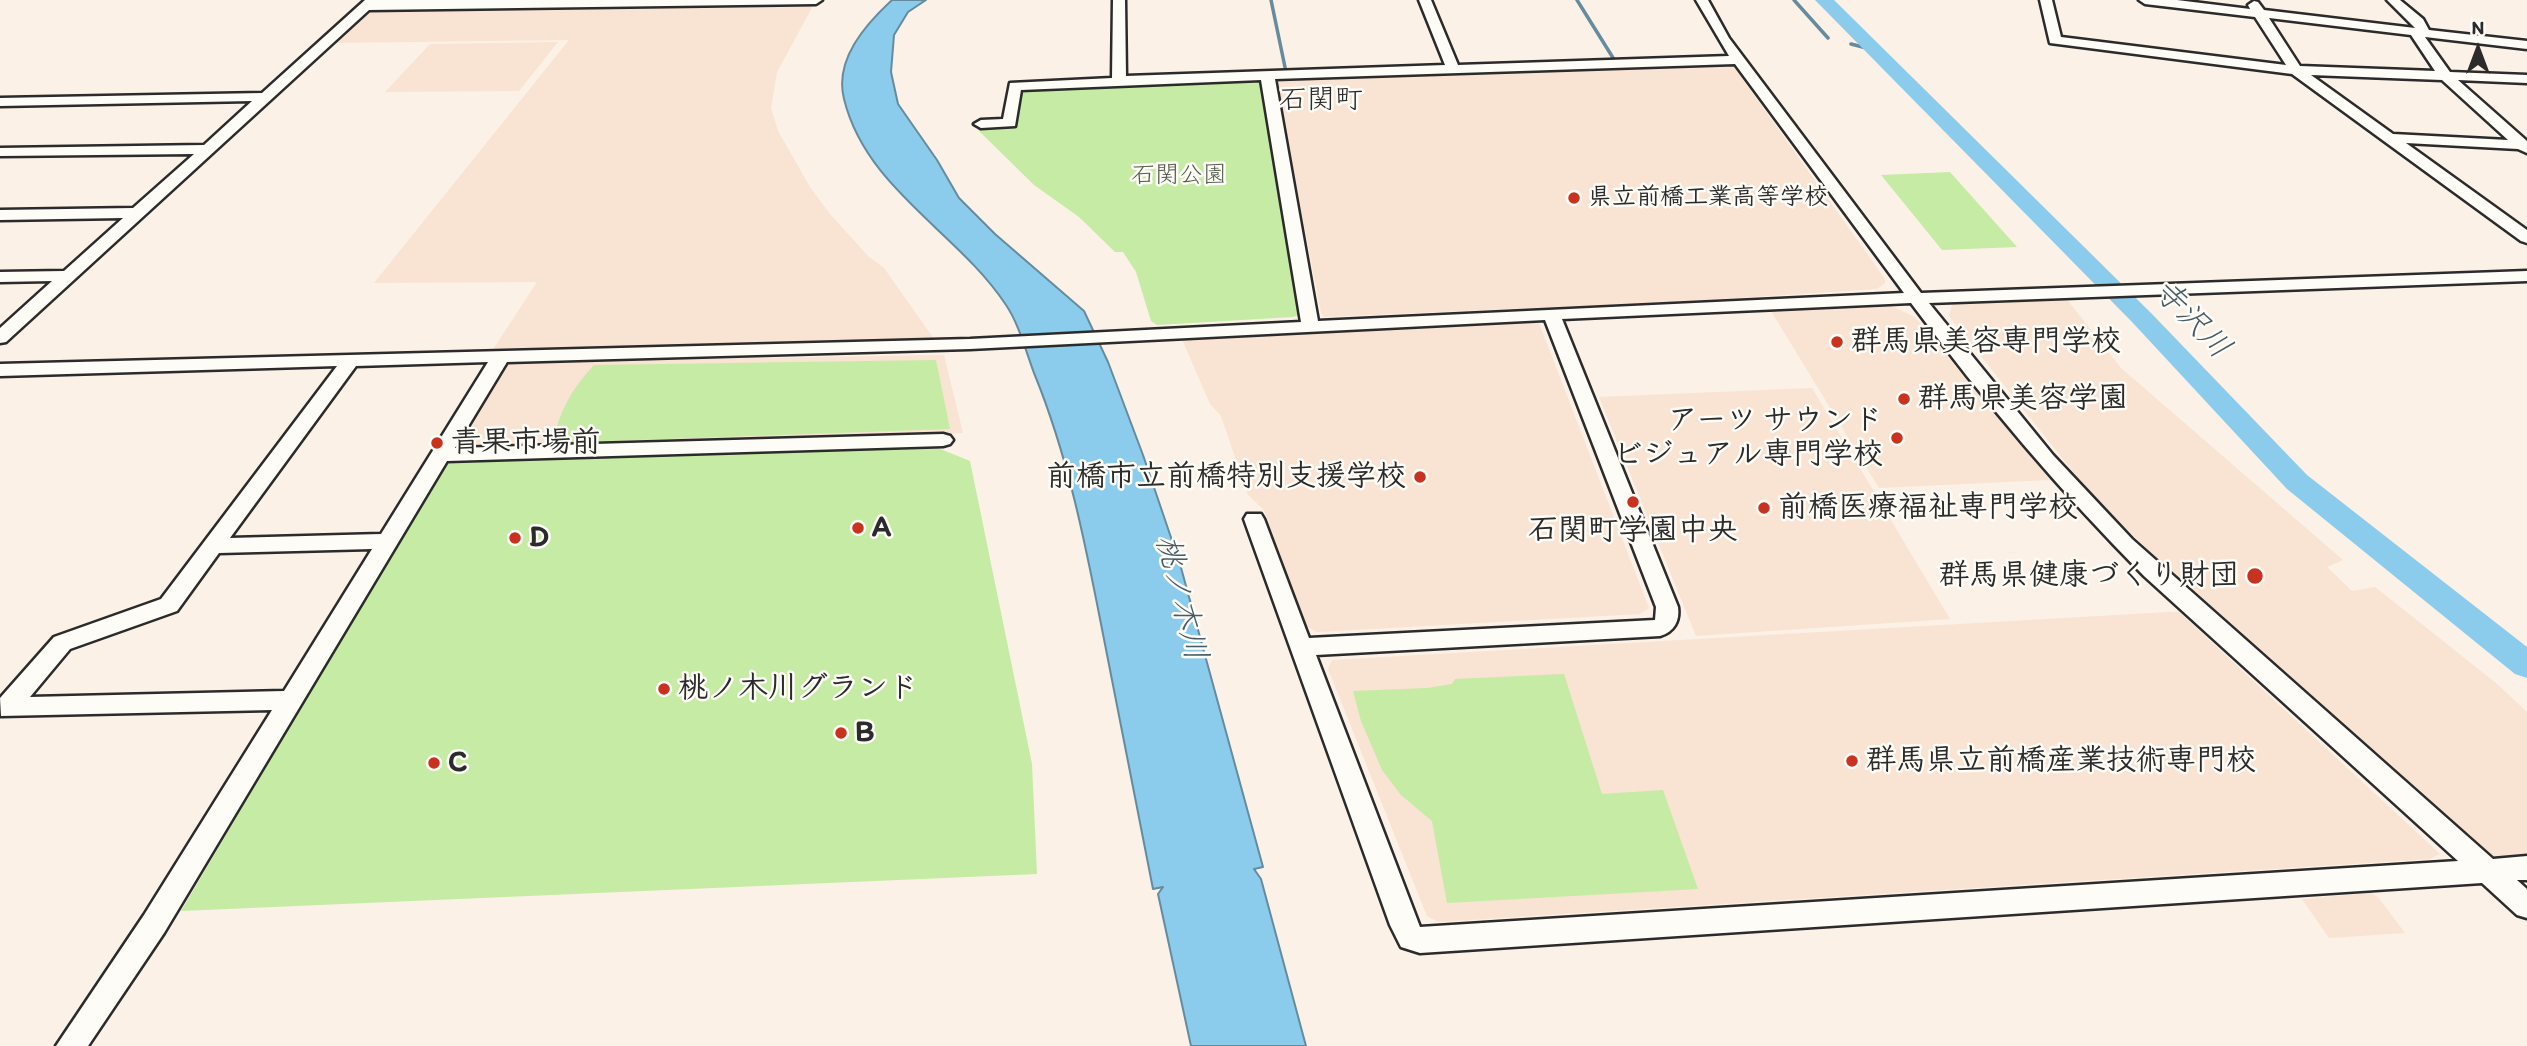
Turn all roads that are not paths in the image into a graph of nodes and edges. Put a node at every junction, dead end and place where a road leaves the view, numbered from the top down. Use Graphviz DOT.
graph roads {
  1 [pos="816,0"];
  2 [pos="1119,0"];
  3 [pos="1426,0"];
  4 [pos="1702,0"];
  5 [pos="2046,0"];
  6 [pos="2145,0"];
  7 [pos="2251,0"];
  8 [pos="2393,0"];
  9 [pos="369,3"];
  10 [pos="2260,13"];
  11 [pos="2420,32"];
  12 [pos="2527,45"];
  13 [pos="1739,60"];
  14 [pos="1453,69"];
  15 [pos="2296,70"];
  16 [pos="1268,75"];
  17 [pos="2449,77"];
  18 [pos="2527,79"];
  19 [pos="1119,80"];
  20 [pos="263,97"];
  21 [pos="0,102"];
  22 [pos="981,124"];
  23 [pos="2389,138"];
  24 [pos="2526,146"];
  25 [pos="206,149"];
  26 [pos="0,152"];
  27 [pos="136,213"];
  28 [pos="0,215"];
  29 [pos="2527,238"];
  30 [pos="1301,270"];
  31 [pos="1280,271"];
  32 [pos="67,276"];
  33 [pos="2527,276"];
  34 [pos="0,277"];
  35 [pos="1917,299"];
  36 [pos="1551,314"];
  37 [pos="1310,325"];
  38 [pos="0,338"];
  39 [pos="501,356"];
  40 [pos="351,360"];
  41 [pos="0,370"];
  42 [pos="943,440"];
  43 [pos="438,455"];
  44 [pos="1254,519"];
  45 [pos="386,541"];
  46 [pos="214,547"];
  47 [pos="1301,647"];
  48 [pos="290,700"];
  49 [pos="5,707"];
  50 [pos="2527,869"];
  51 [pos="2487,870"];
  52 [pos="2527,906"];
  53 [pos="71,1046"];
  1 -- 9 [label="street"];
  2 -- 19 [label="street"];
  3 -- 14 [label="street"];
  4 -- 13 [label="street"];
  5 -- 15 [label="street"];
  6 -- 10 [label="street"];
  7 -- 10 [label="street"];
  8 -- 11 [label="street"];
  9 -- 20 [label="street"];
  10 -- 11 [label="street"];
  10 -- 15 [label="street"];
  11 -- 12 [label="street"];
  11 -- 17 [label="street"];
  13 -- 14 [label="street"];
  13 -- 35 [label="street"];
  14 -- 16 [label="street"];
  15 -- 17 [label="street"];
  15 -- 23 [label="street"];
  16 -- 19 [label="street"];
  16 -- 30 [label="street"];
  17 -- 18 [label="street"];
  17 -- 24 [label="street"];
  19 -- 22 [label="street"];
  20 -- 21 [label="street"];
  20 -- 25 [label="street"];
  23 -- 24 [label="street"];
  23 -- 29 [label="street"];
  25 -- 26 [label="street"];
  25 -- 27 [label="street"];
  27 -- 28 [label="street"];
  27 -- 32 [label="street"];
  30 -- 31 [label="street"];
  30 -- 37 [label="street"];
  32 -- 34 [label="street"];
  32 -- 38 [label="street"];
  33 -- 35 [label="street"];
  35 -- 36 [label="street"];
  35 -- 51 [label="street"];
  36 -- 37 [label="street"];
  36 -- 47 [label="street"];
  37 -- 39 [label="street"];
  39 -- 40 [label="street"];
  39 -- 43 [label="street"];
  40 -- 41 [label="street"];
  40 -- 46 [label="street"];
  42 -- 43 [label="street"];
  43 -- 45 [label="street"];
  44 -- 47 [label="street"];
  45 -- 46 [label="street"];
  45 -- 48 [label="street"];
  46 -- 49 [label="street"];
  47 -- 51 [label="street"];
  48 -- 49 [label="street"];
  48 -- 53 [label="street"];
  50 -- 51 [label="street"];
  51 -- 52 [label="street"];
}
